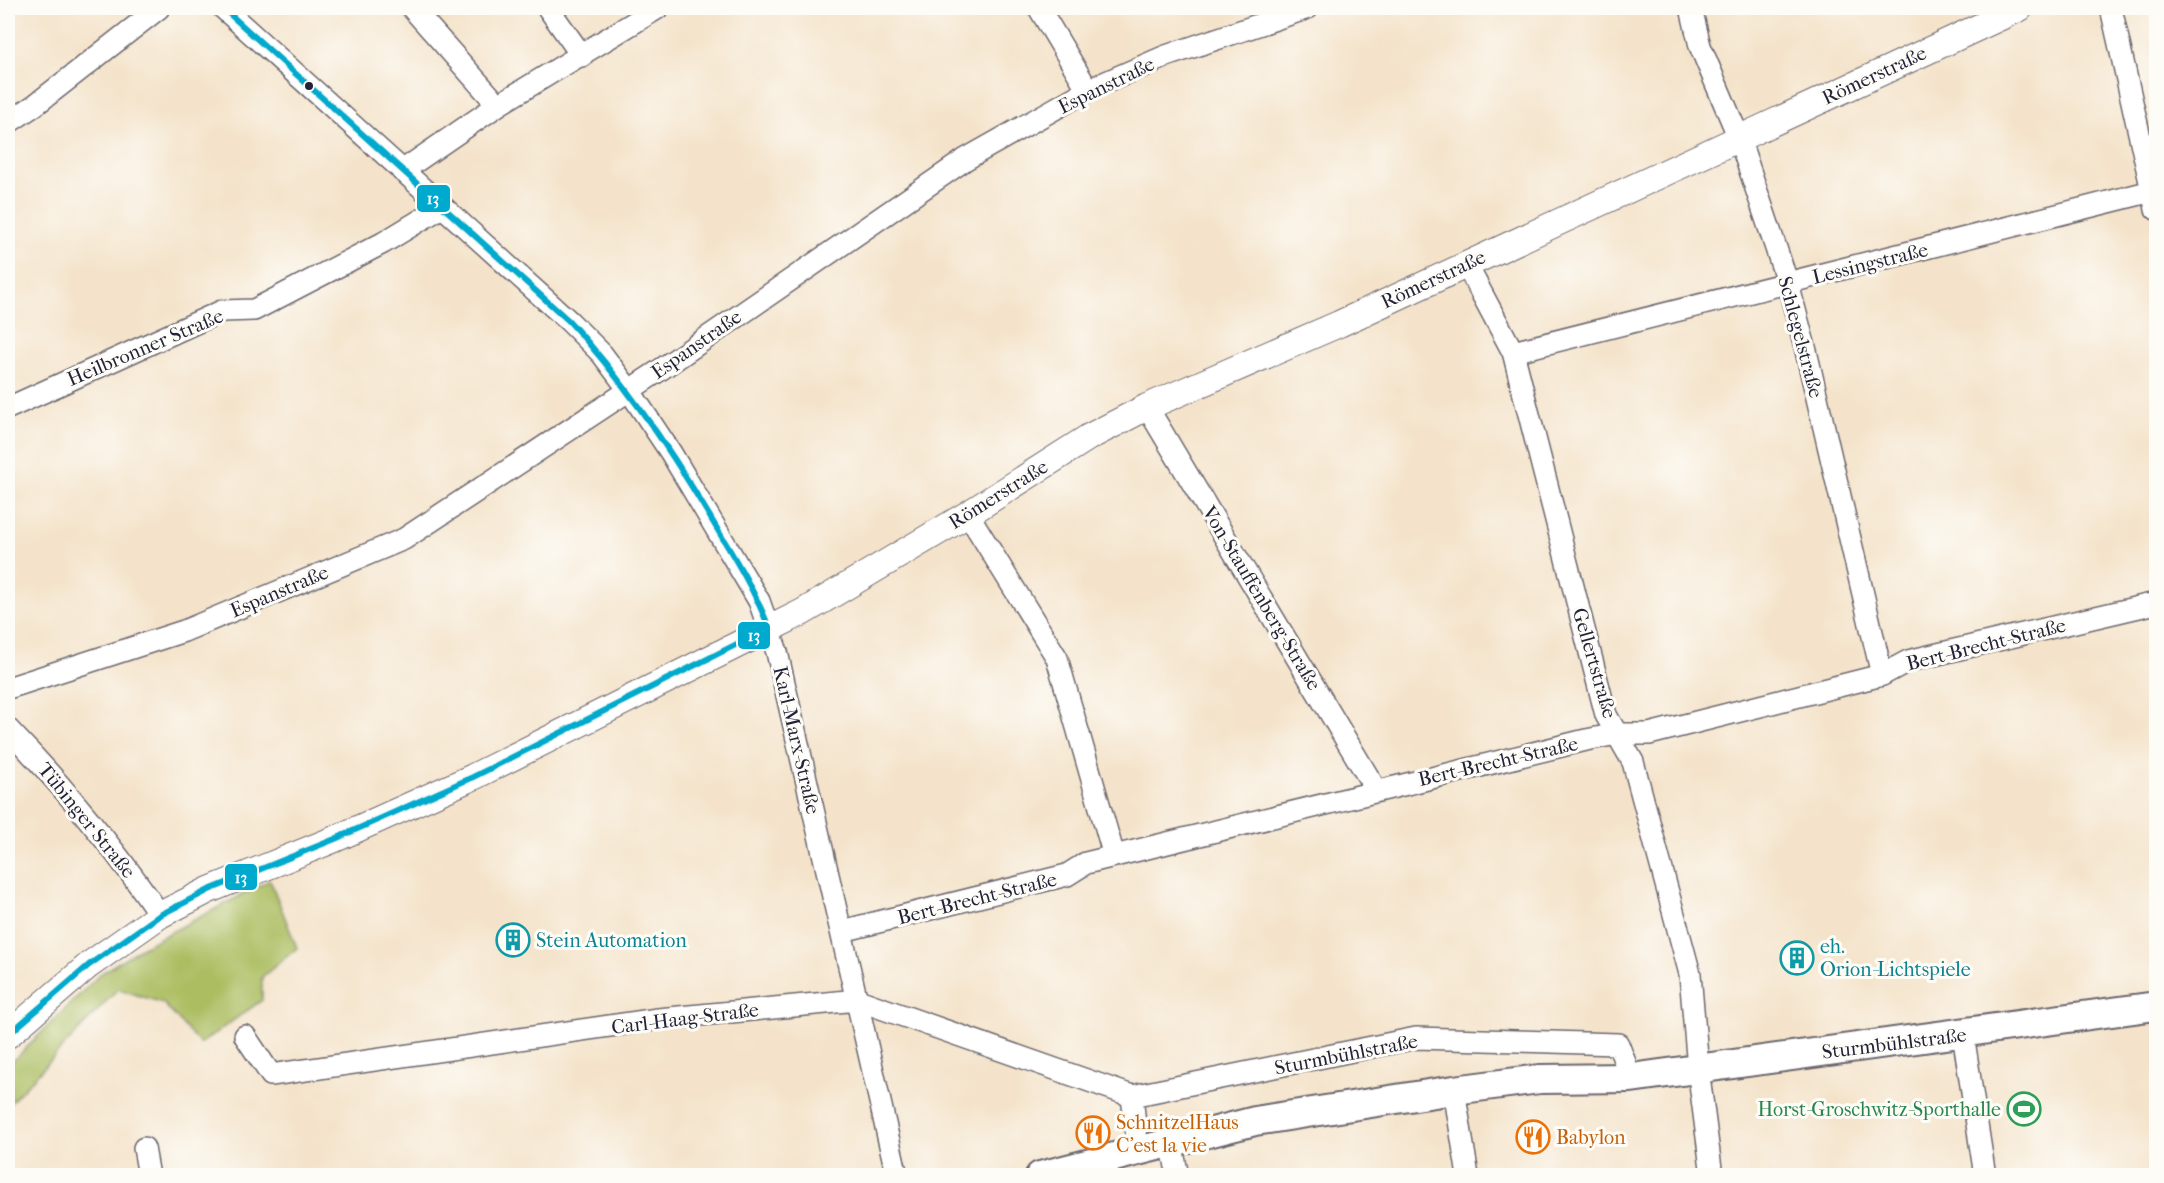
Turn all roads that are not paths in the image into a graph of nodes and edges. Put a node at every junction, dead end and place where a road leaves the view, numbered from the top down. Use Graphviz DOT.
graph roads {
  1 [pos="159,8"];
  2 [pos="223,8"];
  3 [pos="412,8"];
  4 [pos="548,8"];
  5 [pos="658,8"];
  6 [pos="1039,8"];
  7 [pos="1308,8"];
  8 [pos="1691,8"];
  9 [pos="2020,8"];
  10 [pos="2111,8"];
  11 [pos="582,56"];
  12 [pos="1088,90"];
  13 [pos="498,105"];
  14 [pos="8,123"];
  15 [pos="1739,138"];
  16 [pos="402,171"];
  17 [pos="2156,197"];
  18 [pos="442,207"];
  19 [pos="1466,264"];
  20 [pos="1788,284"];
  21 [pos="1513,352"];
  22 [pos="629,390"];
  23 [pos="1147,407"];
  24 [pos="8,408"];
  25 [pos="968,514"];
  26 [pos="2157,603"];
  27 [pos="769,628"];
  28 [pos="1882,675"];
  29 [pos="8,688"];
  30 [pos="8,729"];
  31 [pos="1617,734"];
  32 [pos="1376,790"];
  33 [pos="1114,856"];
  34 [pos="160,915"];
  35 [pos="842,931"];
  36 [pos="858,1000"];
  37 [pos="2157,1006"];
  38 [pos="1963,1034"];
  39 [pos="8,1035"];
  40 [pos="245,1036"];
  41 [pos="1698,1068"];
  42 [pos="1631,1078"];
  43 [pos="1454,1090"];
  44 [pos="1132,1096"];
  45 [pos="1171,1143"];
  46 [pos="144,1148"];
  47 [pos="1138,1152"];
  48 [pos="149,1176"];
  49 [pos="897,1176"];
  50 [pos="1040,1176"];
  51 [pos="1178,1176"];
  52 [pos="1468,1176"];
  53 [pos="1712,1176"];
  54 [pos="1985,1176"];
  1 -- 14 [label="street"];
  2 -- 16 [label="street, Karl-Marx-Straße"];
  3 -- 13 [label="street"];
  4 -- 11 [label="street"];
  5 -- 11 [label="street"];
  6 -- 12 [label="street"];
  7 -- 12 [label="street, Espanstraße"];
  8 -- 15 [label="street, Schlegelstraße"];
  9 -- 15 [label="street, Römerstraße"];
  10 -- 17 [label="street"];
  11 -- 13 [label="street"];
  12 -- 22 [label="street, Espanstraße"];
  13 -- 16 [label="street"];
  15 -- 19 [label="street, Römerstraße"];
  15 -- 20 [label="street, Schlegelstraße"];
  16 -- 18 [label="street, Karl-Marx-Straße"];
  17 -- 20 [label="street, Lessingstraße"];
  18 -- 22 [label="street, Karl-Marx-Straße"];
  18 -- 24 [label="street, Heilbronner Straße"];
  19 -- 21 [label="street, Gellertstraße"];
  19 -- 23 [label="street, Römerstraße"];
  20 -- 21 [label="street, Lessingstraße"];
  20 -- 28 [label="street, Schlegelstraße"];
  21 -- 31 [label="street, Gellertstraße"];
  22 -- 27 [label="street, Karl-Marx-Straße"];
  22 -- 29 [label="street, Espanstraße"];
  23 -- 25 [label="street, Römerstraße"];
  23 -- 32 [label="street, Von-Stauffenberg-Straße"];
  25 -- 27 [label="street, Römerstraße"];
  25 -- 33 [label="street"];
  26 -- 28 [label="street, Bert-Brecht-Straße"];
  27 -- 34 [label="street, Römerstraße"];
  27 -- 35 [label="street, Karl-Marx-Straße"];
  28 -- 31 [label="street, Bert-Brecht-Straße"];
  30 -- 34 [label="street, Tübinger Straße"];
  31 -- 32 [label="street, Bert-Brecht-Straße"];
  31 -- 41 [label="street, Gellertstraße"];
  32 -- 33 [label="street, Bert-Brecht-Straße"];
  33 -- 35 [label="street, Bert-Brecht-Straße"];
  34 -- 39 [label="street, Römerstraße"];
  35 -- 36 [label="street, Karl-Marx-Straße"];
  36 -- 40 [label="street, Carl-Haag-Straße"];
  36 -- 44 [label="street, Carl-Haag-Straße"];
  36 -- 49 [label="street, Karl-Marx-Straße"];
  37 -- 38 [label="main road, Sturmbühlstraße"];
  38 -- 41 [label="main road, Sturmbühlstraße"];
  38 -- 54 [label="street"];
  41 -- 42 [label="main road, Sturmbühlstraße"];
  41 -- 53 [label="street, Gellertstraße"];
  42 -- 43 [label="main road, Sturmbühlstraße"];
  42 -- 44 [label="street, Sturmbühlstraße"];
  43 -- 45 [label="main road, Sturmbühlstraße"];
  43 -- 52 [label="street"];
  44 -- 47 [label="street"];
  45 -- 47 [label="main road, Sturmbühlstraße"];
  45 -- 51 [label="street"];
  46 -- 48 [label="street"];
  47 -- 50 [label="main road, Sturmbühlstraße"];
}
